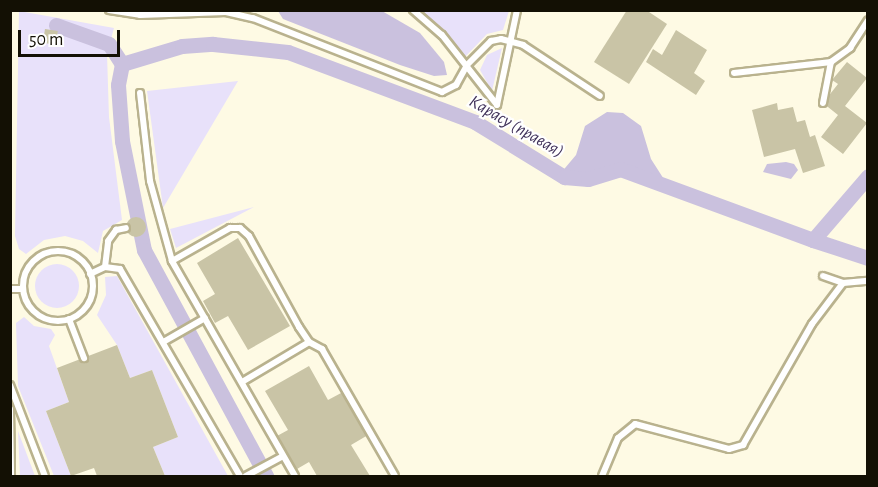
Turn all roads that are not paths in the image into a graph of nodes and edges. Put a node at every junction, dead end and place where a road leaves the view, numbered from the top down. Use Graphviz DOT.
graph roads {
  1 [pos="109,10"];
  2 [pos="255,10"];
  3 [pos="413,10"];
  4 [pos="517,10"];
  5 [pos="253,18"];
  6 [pos="867,20"];
  7 [pos="509,41"];
  8 [pos="831,62"];
  9 [pos="467,65"];
  10 [pos="734,73"];
  11 [pos="140,93"];
  12 [pos="600,96"];
  13 [pos="823,103"];
  14 [pos="126,228"];
  15 [pos="172,261"];
  16 [pos="105,267"];
  17 [pos="90,274"];
  18 [pos="824,276"];
  19 [pos="867,281"];
  20 [pos="843,283"];
  21 [pos="10,289"];
  22 [pos="23,289"];
  23 [pos="205,318"];
  24 [pos="69,319"];
  25 [pos="165,341"];
  26 [pos="309,342"];
  27 [pos="84,358"];
  28 [pos="242,382"];
  29 [pos="10,385"];
  30 [pos="10,409"];
  31 [pos="283,456"];
  32 [pos="11,477"];
  33 [pos="45,477"];
  34 [pos="240,477"];
  35 [pos="246,477"];
  36 [pos="295,477"];
  37 [pos="395,477"];
  38 [pos="602,477"];
  1 -- 5 [label="lane"];
  2 -- 5 [label="lane"];
  3 -- 9 [label="lane"];
  4 -- 7 [label="lane"];
  5 -- 9 [label="lane"];
  6 -- 8 [label="lane"];
  7 -- 9 [label="lane"];
  7 -- 9 [label="lane"];
  7 -- 12 [label="lane"];
  8 -- 10 [label="lane"];
  8 -- 13 [label="lane"];
  11 -- 15 [label="lane"];
  14 -- 16 [label="lane"];
  15 -- 23 [label="lane"];
  15 -- 26 [label="lane"];
  16 -- 17 [label="lane"];
  16 -- 25 [label="lane"];
  17 -- 22 [label="lane"];
  17 -- 24 [label="lane"];
  18 -- 20 [label="lane"];
  19 -- 20 [label="lane"];
  20 -- 38 [label="lane"];
  21 -- 22 [label="lane"];
  22 -- 24 [label="lane"];
  23 -- 25 [label="lane"];
  23 -- 28 [label="lane"];
  24 -- 27 [label="lane"];
  25 -- 34 [label="lane"];
  26 -- 28 [label="lane"];
  26 -- 37 [label="lane"];
  28 -- 31 [label="lane"];
  29 -- 33 [label="lane"];
  30 -- 32 [label="lane"];
  31 -- 35 [label="lane"];
  31 -- 36 [label="lane"];
}
